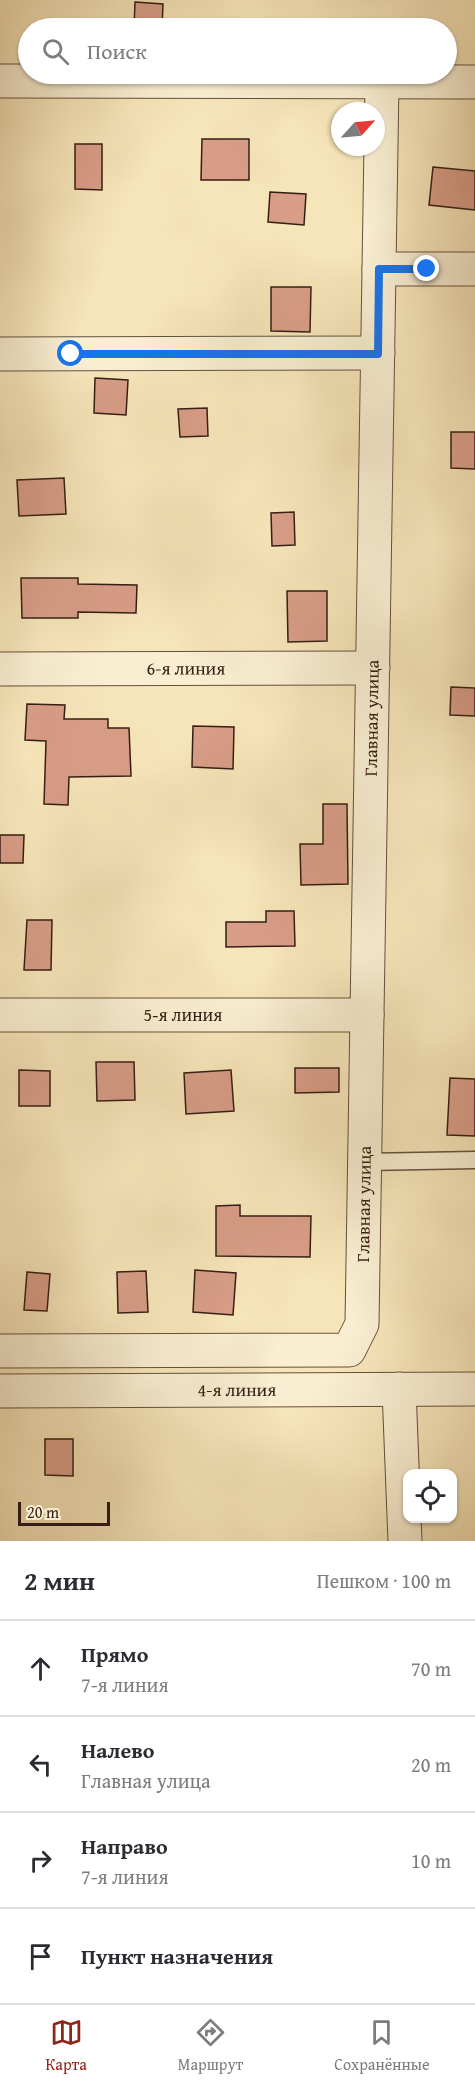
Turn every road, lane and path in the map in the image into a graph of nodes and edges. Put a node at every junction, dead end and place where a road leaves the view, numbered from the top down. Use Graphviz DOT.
graph roads {
  1 [pos="0,81"];
  2 [pos="18,81"];
  3 [pos="457,82"];
  4 [pos="475,82"];
  5 [pos="382,84"];
  6 [pos="379,269"];
  7 [pos="475,269"];
  8 [pos="0,354"];
  9 [pos="378,354"];
  10 [pos="373,668"];
  11 [pos="0,669"];
  12 [pos="0,1015"];
  13 [pos="367,1015"];
  14 [pos="475,1160"];
  15 [pos="365,1162"];
  16 [pos="0,1351"];
  17 [pos="399,1389"];
  18 [pos="475,1389"];
  19 [pos="0,1390"];
  20 [pos="405,1541"];
  1 -- 2 [label="street"];
  3 -- 4 [label="street"];
  5 -- 6 [label="street, Главная улица"];
  6 -- 7 [label="street"];
  6 -- 9 [label="street, Главная улица"];
  8 -- 9 [label="street"];
  9 -- 10 [label="street, Главная улица"];
  10 -- 11 [label="street, 6-я линия"];
  10 -- 13 [label="street, Главная улица"];
  12 -- 13 [label="street, 5-я линия"];
  13 -- 15 [label="street, Главная улица"];
  14 -- 15 [label="lane"];
  15 -- 16 [label="street, Главная улица"];
  17 -- 18 [label="street, 4-я линия"];
  17 -- 19 [label="street, 4-я линия"];
  17 -- 20 [label="street"];
}
